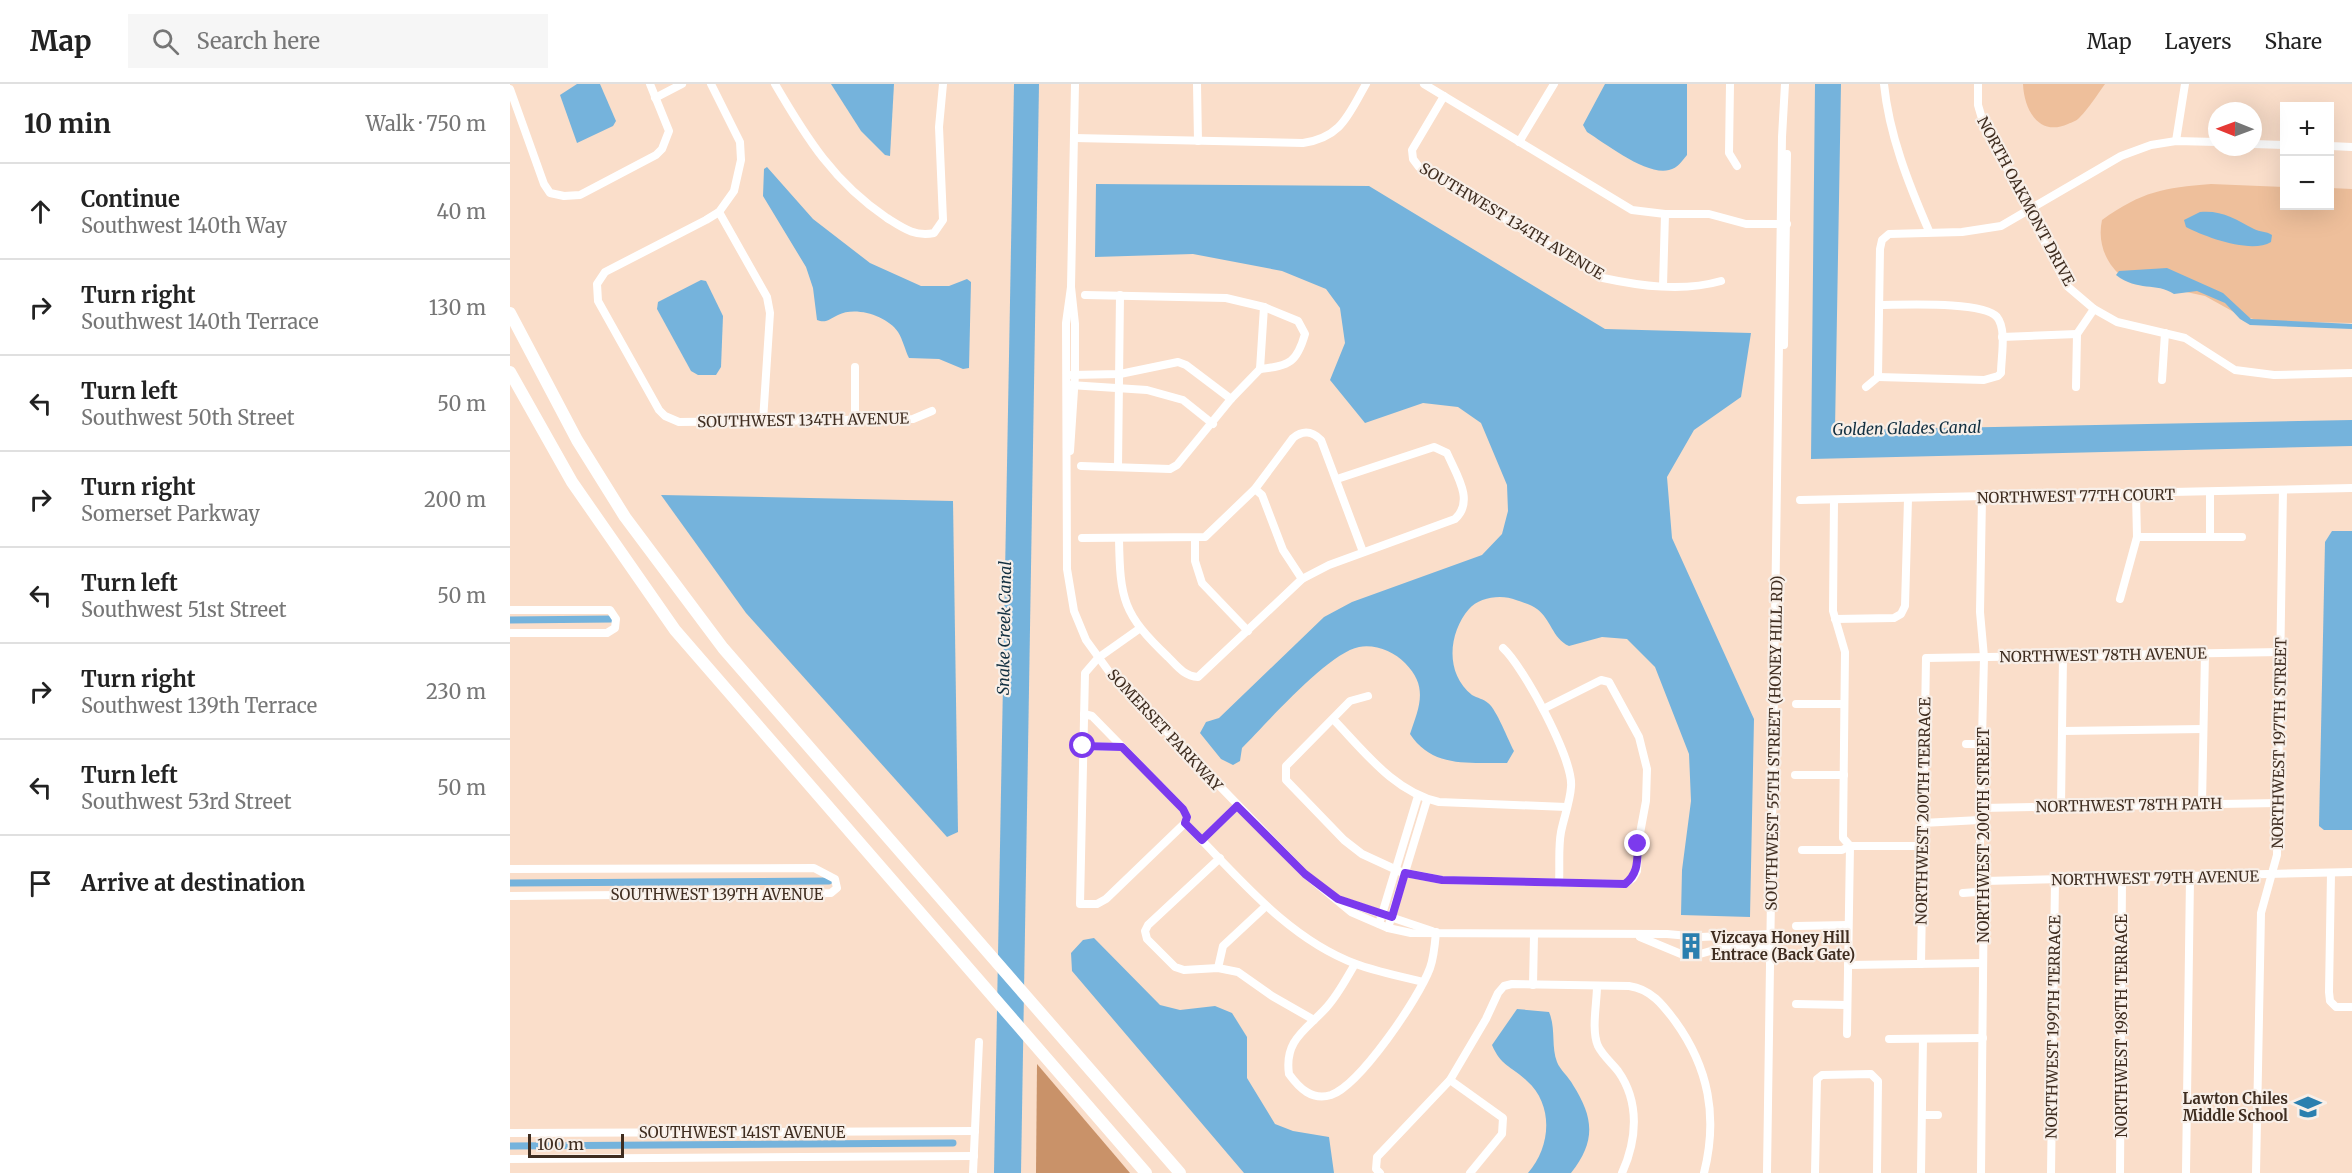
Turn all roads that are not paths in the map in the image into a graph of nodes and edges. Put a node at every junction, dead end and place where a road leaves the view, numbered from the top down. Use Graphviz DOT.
graph roads {
  1 [pos="650,84"];
  2 [pos="681,84"];
  3 [pos="711,84"];
  4 [pos="776,84"];
  5 [pos="943,84"];
  6 [pos="1075,84"];
  7 [pos="1197,84"];
  8 [pos="1366,84"];
  9 [pos="1424,84"];
  10 [pos="1554,84"];
  11 [pos="1730,84"];
  12 [pos="1785,84"];
  13 [pos="1884,84"];
  14 [pos="1978,84"];
  15 [pos="2185,84"];
  16 [pos="510,87"];
  17 [pos="1444,96"];
  18 [pos="656,98"];
  19 [pos="1074,138"];
  20 [pos="1198,141"];
  21 [pos="2176,141"];
  22 [pos="1519,142"];
  23 [pos="2208,142"];
  24 [pos="2262,144"];
  25 [pos="2280,145"];
  26 [pos="2334,146"];
  27 [pos="2352,147"];
  28 [pos="1737,166"];
  29 [pos="2028,209"];
  30 [pos="719,212"];
  31 [pos="1665,214"];
  32 [pos="1784,224"];
  33 [pos="1929,231"];
  34 [pos="1720,281"];
  35 [pos="1663,286"];
  36 [pos="1085,295"];
  37 [pos="1120,295"];
  38 [pos="1881,304"];
  39 [pos="1264,307"];
  40 [pos="2094,309"];
  41 [pos="510,313"];
  42 [pos="2165,333"];
  43 [pos="2077,334"];
  44 [pos="2002,337"];
  45 [pos="855,367"];
  46 [pos="1260,369"];
  47 [pos="510,372"];
  48 [pos="1120,374"];
  49 [pos="2352,374"];
  50 [pos="1070,375"];
  51 [pos="1878,377"];
  52 [pos="2162,380"];
  53 [pos="1070,385"];
  54 [pos="1866,387"];
  55 [pos="2076,387"];
  56 [pos="1119,388"];
  57 [pos="1231,399"];
  58 [pos="932,411"];
  59 [pos="855,420"];
  60 [pos="764,421"];
  61 [pos="1213,423"];
  62 [pos="1081,466"];
  63 [pos="1118,467"];
  64 [pos="1337,480"];
  65 [pos="2352,488"];
  66 [pos="1255,489"];
  67 [pos="2283,490"];
  68 [pos="2210,493"];
  69 [pos="2136,495"];
  70 [pos="1982,498"];
  71 [pos="1908,499"];
  72 [pos="1800,500"];
  73 [pos="1834,500"];
  74 [pos="2137,537"];
  75 [pos="2210,537"];
  76 [pos="2242,537"];
  77 [pos="1082,538"];
  78 [pos="1119,538"];
  79 [pos="1195,539"];
  80 [pos="1364,552"];
  81 [pos="1302,579"];
  82 [pos="2120,598"];
  83 [pos="510,609"];
  84 [pos="1835,619"];
  85 [pos="1139,629"];
  86 [pos="1248,631"];
  87 [pos="510,633"];
  88 [pos="1503,648"];
  89 [pos="2281,652"];
  90 [pos="2205,653"];
  91 [pos="2063,656"];
  92 [pos="1984,657"];
  93 [pos="1098,658"];
  94 [pos="1926,658"];
  95 [pos="1368,696"];
  96 [pos="1796,704"];
  97 [pos="1844,704"];
  98 [pos="1543,709"];
  99 [pos="1084,714"];
  100 [pos="1333,719"];
  101 [pos="2203,729"];
  102 [pos="2062,731"];
  103 [pos="1966,744"];
  104 [pos="1982,744"];
  105 [pos="1083,746"];
  106 [pos="1122,747"];
  107 [pos="1795,775"];
  108 [pos="1844,775"];
  109 [pos="1418,796"];
  110 [pos="1427,800"];
  111 [pos="2277,803"];
  112 [pos="2202,804"];
  113 [pos="1237,806"];
  114 [pos="1566,807"];
  115 [pos="2061,807"];
  116 [pos="1982,808"];
  117 [pos="1980,820"];
  118 [pos="1185,823"];
  119 [pos="1922,823"];
  120 [pos="1202,840"];
  121 [pos="1850,846"];
  122 [pos="1923,846"];
  123 [pos="1802,850"];
  124 [pos="1220,858"];
  125 [pos="510,869"];
  126 [pos="1395,870"];
  127 [pos="2352,872"];
  128 [pos="1405,873"];
  129 [pos="2331,873"];
  130 [pos="2273,874"];
  131 [pos="2190,878"];
  132 [pos="2122,879"];
  133 [pos="2055,880"];
  134 [pos="1984,881"];
  135 [pos="1559,883"];
  136 [pos="1963,893"];
  137 [pos="510,896"];
  138 [pos="1338,899"];
  139 [pos="1266,906"];
  140 [pos="1382,914"];
  141 [pos="1392,917"];
  142 [pos="1379,924"];
  143 [pos="1796,926"];
  144 [pos="1848,926"];
  145 [pos="1388,928"];
  146 [pos="1436,932"];
  147 [pos="1631,934"];
  148 [pos="1772,934"];
  149 [pos="1534,935"];
  150 [pos="1772,946"];
  151 [pos="1983,963"];
  152 [pos="1354,964"];
  153 [pos="1921,964"];
  154 [pos="1848,965"];
  155 [pos="1218,968"];
  156 [pos="1423,982"];
  157 [pos="1533,985"];
  158 [pos="1597,986"];
  159 [pos="1796,1004"];
  160 [pos="1847,1005"];
  161 [pos="2352,1007"];
  162 [pos="1314,1020"];
  163 [pos="1847,1034"];
  164 [pos="1983,1038"];
  165 [pos="1889,1039"];
  166 [pos="1923,1039"];
  167 [pos="979,1042"];
  168 [pos="1450,1080"];
  169 [pos="1923,1115"];
  170 [pos="1938,1115"];
  171 [pos="975,1131"];
  172 [pos="510,1133"];
  173 [pos="974,1156"];
  174 [pos="510,1159"];
  175 [pos="974,1173"];
  176 [pos="1146,1173"];
  177 [pos="1180,1173"];
  178 [pos="1380,1173"];
  179 [pos="1470,1173"];
  180 [pos="1622,1173"];
  181 [pos="1704,1173"];
  182 [pos="1767,1173"];
  183 [pos="1815,1173"];
  184 [pos="1877,1173"];
  185 [pos="1921,1173"];
  186 [pos="1981,1173"];
  187 [pos="2050,1173"];
  188 [pos="2120,1173"];
  189 [pos="2186,1173"];
  190 [pos="2256,1173"];
  1 -- 18 [label="street"];
  2 -- 18 [label="street"];
  3 -- 30 [label="street"];
  4 -- 5 [label="street"];
  6 -- 19 [label="street, SOMERSET PARKWAY"];
  7 -- 20 [label="street"];
  8 -- 20 [label="street"];
  9 -- 17 [label="street"];
  10 -- 22 [label="street"];
  11 -- 28 [label="street"];
  12 -- 32 [label="street, SOUTHWEST 55TH STREET (HONEY HILL RD)"];
  13 -- 33 [label="street"];
  14 -- 29 [label="street, NORTH OAKMONT DRIVE"];
  15 -- 21 [label="street"];
  16 -- 18 [label="street"];
  17 -- 22 [label="street"];
  17 -- 35 [label="street, SOUTHWEST 134TH AVENUE"];
  19 -- 20 [label="street"];
  19 -- 50 [label="street, SOMERSET PARKWAY"];
  21 -- 23 [label="street"];
  21 -- 29 [label="street"];
  22 -- 31 [label="street"];
  24 -- 25 [label="street"];
  26 -- 27 [label="street"];
  29 -- 33 [label="street"];
  29 -- 40 [label="street, NORTH OAKMONT DRIVE"];
  30 -- 60 [label="street"];
  30 -- 60 [label="street, SOUTHWEST 134TH AVENUE"];
  31 -- 32 [label="street"];
  31 -- 35 [label="street"];
  32 -- 148 [label="street, SOUTHWEST 55TH STREET (HONEY HILL RD)"];
  33 -- 38 [label="street"];
  34 -- 35 [label="street, SOUTHWEST 134TH AVENUE"];
  36 -- 37 [label="street"];
  37 -- 39 [label="street"];
  37 -- 48 [label="street"];
  38 -- 44 [label="street"];
  38 -- 51 [label="street"];
  39 -- 46 [label="street"];
  39 -- 46 [label="street"];
  40 -- 42 [label="street, NORTH OAKMONT DRIVE"];
  40 -- 43 [label="street"];
  41 -- 177 [label="highway"];
  42 -- 49 [label="street, NORTH OAKMONT DRIVE"];
  42 -- 52 [label="street"];
  43 -- 44 [label="street"];
  43 -- 55 [label="street"];
  44 -- 51 [label="street"];
  45 -- 59 [label="street"];
  46 -- 57 [label="street"];
  47 -- 176 [label="highway"];
  48 -- 50 [label="street"];
  48 -- 56 [label="street"];
  48 -- 57 [label="street"];
  50 -- 53 [label="street, SOMERSET PARKWAY"];
  51 -- 54 [label="street"];
  53 -- 56 [label="street"];
  53 -- 93 [label="street, SOMERSET PARKWAY"];
  56 -- 61 [label="street"];
  56 -- 63 [label="street"];
  57 -- 61 [label="street"];
  58 -- 59 [label="street, SOUTHWEST 134TH AVENUE"];
  59 -- 60 [label="street, SOUTHWEST 134TH AVENUE"];
  61 -- 63 [label="street"];
  62 -- 63 [label="street"];
  64 -- 66 [label="street"];
  64 -- 80 [label="street"];
  64 -- 80 [label="street"];
  65 -- 67 [label="street, NORTHWEST 77TH COURT"];
  66 -- 79 [label="street"];
  66 -- 81 [label="street"];
  67 -- 68 [label="street, NORTHWEST 77TH COURT"];
  67 -- 89 [label="street, NORTHWEST 197TH STREET"];
  68 -- 69 [label="street, NORTHWEST 77TH COURT"];
  68 -- 75 [label="street"];
  69 -- 70 [label="street, NORTHWEST 77TH COURT"];
  69 -- 74 [label="street"];
  70 -- 71 [label="street, NORTHWEST 77TH COURT"];
  70 -- 92 [label="street, NORTHWEST 200TH STREET"];
  71 -- 73 [label="street, NORTHWEST 77TH COURT"];
  71 -- 84 [label="street"];
  72 -- 73 [label="street, NORTHWEST 77TH COURT"];
  73 -- 84 [label="street"];
  74 -- 75 [label="street"];
  74 -- 82 [label="street"];
  75 -- 76 [label="street"];
  77 -- 78 [label="street"];
  78 -- 79 [label="street"];
  78 -- 85 [label="street"];
  79 -- 86 [label="street"];
  80 -- 81 [label="street"];
  81 -- 86 [label="street"];
  83 -- 87 [label="street"];
  84 -- 97 [label="street"];
  85 -- 86 [label="street"];
  85 -- 93 [label="street"];
  88 -- 98 [label="street"];
  89 -- 90 [label="street, NORTHWEST 78TH AVENUE"];
  89 -- 111 [label="street, NORTHWEST 197TH STREET"];
  90 -- 91 [label="street, NORTHWEST 78TH AVENUE"];
  90 -- 101 [label="street"];
  91 -- 92 [label="street, NORTHWEST 78TH AVENUE"];
  91 -- 102 [label="street"];
  92 -- 94 [label="street, NORTHWEST 78TH AVENUE"];
  92 -- 104 [label="street, NORTHWEST 200TH STREET"];
  93 -- 99 [label="street"];
  93 -- 113 [label="street, SOMERSET PARKWAY"];
  94 -- 119 [label="street, NORTHWEST 200TH TERRACE"];
  95 -- 100 [label="street"];
  96 -- 97 [label="street"];
  97 -- 108 [label="street"];
  98 -- 114 [label="street"];
  98 -- 135 [label="street"];
  99 -- 105 [label="street"];
  99 -- 106 [label="street"];
  100 -- 109 [label="street"];
  100 -- 126 [label="street"];
  101 -- 102 [label="street"];
  101 -- 112 [label="street"];
  102 -- 115 [label="street"];
  103 -- 104 [label="street"];
  104 -- 116 [label="street, NORTHWEST 200TH STREET"];
  105 -- 106 [label="street"];
  105 -- 118 [label="street"];
  106 -- 118 [label="street"];
  107 -- 108 [label="street"];
  108 -- 121 [label="street"];
  109 -- 110 [label="street"];
  109 -- 126 [label="street"];
  110 -- 114 [label="street"];
  110 -- 128 [label="street"];
  111 -- 112 [label="street, NORTHWEST 78TH PATH"];
  111 -- 130 [label="street, NORTHWEST 197TH STREET"];
  112 -- 115 [label="street, NORTHWEST 78TH PATH"];
  113 -- 120 [label="street"];
  113 -- 138 [label="street, SOMERSET PARKWAY"];
  114 -- 135 [label="street"];
  115 -- 116 [label="street, NORTHWEST 78TH PATH"];
  116 -- 117 [label="street, NORTHWEST 200TH STREET"];
  117 -- 119 [label="street"];
  117 -- 134 [label="street, NORTHWEST 200TH STREET"];
  118 -- 120 [label="street"];
  119 -- 122 [label="street, NORTHWEST 200TH TERRACE"];
  120 -- 124 [label="street"];
  121 -- 122 [label="street"];
  121 -- 123 [label="street"];
  121 -- 144 [label="street"];
  122 -- 153 [label="street, NORTHWEST 200TH TERRACE"];
  124 -- 139 [label="street"];
  124 -- 155 [label="street"];
  125 -- 137 [label="street, SOUTHWEST 139TH AVENUE"];
  126 -- 128 [label="street"];
  126 -- 140 [label="street"];
  127 -- 129 [label="street, NORTHWEST 79TH AVENUE"];
  128 -- 135 [label="street"];
  128 -- 141 [label="street"];
  129 -- 130 [label="street, NORTHWEST 79TH AVENUE"];
  129 -- 161 [label="street"];
  130 -- 131 [label="street, NORTHWEST 79TH AVENUE"];
  130 -- 190 [label="street, NORTHWEST 197TH STREET"];
  131 -- 132 [label="street, NORTHWEST 79TH AVENUE"];
  131 -- 189 [label="street"];
  132 -- 133 [label="street, NORTHWEST 79TH AVENUE"];
  132 -- 188 [label="street, NORTHWEST 198TH TERRACE"];
  133 -- 134 [label="street, NORTHWEST 79TH AVENUE"];
  133 -- 187 [label="street, NORTHWEST 199TH TERRACE"];
  134 -- 136 [label="street, NORTHWEST 79TH AVENUE"];
  134 -- 151 [label="street, NORTHWEST 200TH STREET"];
  138 -- 140 [label="street, SOMERSET PARKWAY"];
  138 -- 142 [label="street, SOMERSET PARKWAY"];
  139 -- 152 [label="street"];
  139 -- 155 [label="street"];
  140 -- 141 [label="street, SOMERSET PARKWAY"];
  140 -- 142 [label="street"];
  141 -- 145 [label="street"];
  141 -- 146 [label="street, SOMERSET PARKWAY"];
  142 -- 145 [label="street, SOMERSET PARKWAY"];
  143 -- 144 [label="street"];
  144 -- 154 [label="street"];
  145 -- 146 [label="street, SOMERSET PARKWAY"];
  146 -- 149 [label="street, SOMERSET PARKWAY"];
  146 -- 156 [label="street"];
  147 -- 148 [label="street, SOMERSET PARKWAY"];
  147 -- 149 [label="street, SOMERSET PARKWAY"];
  147 -- 150 [label="street, SOMERSET PARKWAY"];
  148 -- 150 [label="street, SOUTHWEST 55TH STREET (HONEY HILL RD)"];
  149 -- 157 [label="street"];
  150 -- 182 [label="street, SOUTHWEST 55TH STREET (HONEY HILL RD)"];
  151 -- 153 [label="street"];
  151 -- 164 [label="street, NORTHWEST 200TH STREET"];
  152 -- 156 [label="street"];
  152 -- 162 [label="street"];
  153 -- 154 [label="street"];
  154 -- 160 [label="street"];
  155 -- 162 [label="street"];
  156 -- 162 [label="street"];
  157 -- 158 [label="street"];
  157 -- 168 [label="street"];
  158 -- 180 [label="street"];
  158 -- 181 [label="street"];
  159 -- 160 [label="street"];
  160 -- 163 [label="street"];
  164 -- 166 [label="street"];
  164 -- 186 [label="street, NORTHWEST 200TH STREET"];
  165 -- 166 [label="street"];
  166 -- 169 [label="street"];
  167 -- 171 [label="street"];
  168 -- 178 [label="street"];
  168 -- 179 [label="street"];
  169 -- 170 [label="street"];
  169 -- 185 [label="street"];
  171 -- 172 [label="street, SOUTHWEST 141ST AVENUE"];
  171 -- 173 [label="street"];
  173 -- 174 [label="street, SOUTHWEST 141ST AVENUE"];
  173 -- 175 [label="street"];
  183 -- 184 [label="street"];
}
